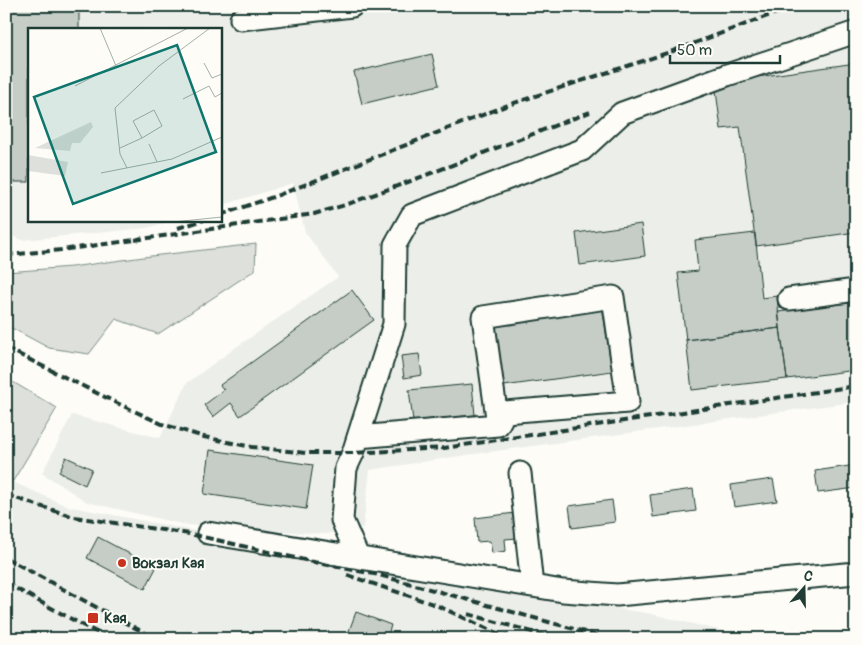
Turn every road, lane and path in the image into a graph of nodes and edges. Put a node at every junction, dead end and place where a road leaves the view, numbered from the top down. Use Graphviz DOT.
graph roads {
  1 [pos="352,6"];
  2 [pos="241,19"];
  3 [pos="856,32"];
  4 [pos="856,290"];
  5 [pos="789,299"];
  6 [pos="498,425"];
  7 [pos="358,437"];
  8 [pos="520,473"];
  9 [pos="208,533"];
  10 [pos="358,557"];
  11 [pos="856,573"];
  12 [pos="532,586"];
  1 -- 2 [label="street"];
  3 -- 7 [label="street"];
  4 -- 5 [label="street"];
  6 -- 6 [label="street"];
  6 -- 7 [label="street"];
  7 -- 10 [label="street"];
  8 -- 12 [label="street"];
  9 -- 10 [label="street"];
  10 -- 12 [label="street"];
  11 -- 12 [label="street"];
}
